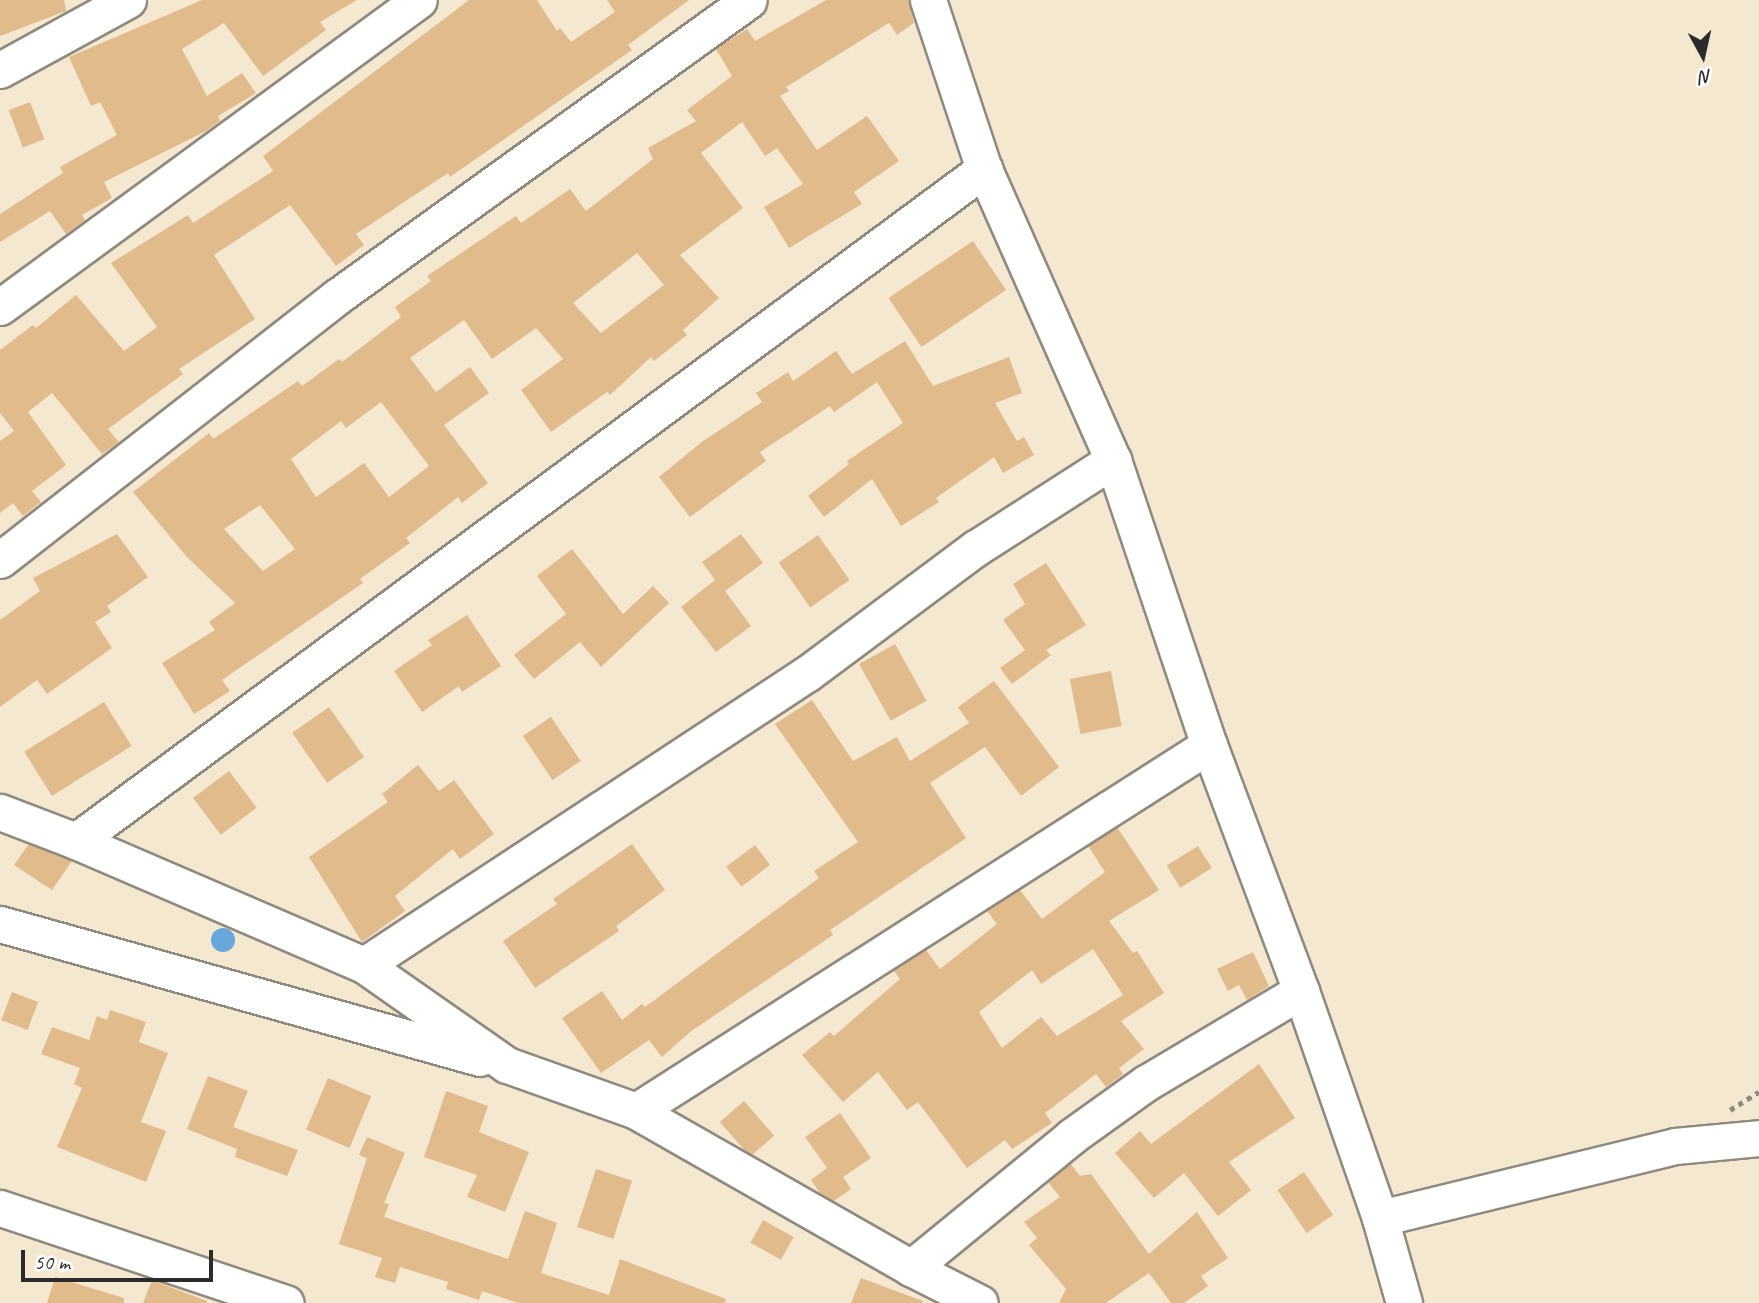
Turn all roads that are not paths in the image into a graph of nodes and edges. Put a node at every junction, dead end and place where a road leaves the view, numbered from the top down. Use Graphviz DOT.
graph roads {
  1 [pos="128,0"];
  2 [pos="419,0"];
  3 [pos="749,0"];
  4 [pos="928,0"];
  5 [pos="0,71"];
  6 [pos="984,169"];
  7 [pos="0,307"];
  8 [pos="1113,460"];
  9 [pos="0,560"];
  10 [pos="1209,745"];
  11 [pos="0,812"];
  12 [pos="76,841"];
  13 [pos="0,924"];
  14 [pos="364,965"];
  15 [pos="1301,991"];
  16 [pos="507,1065"];
  17 [pos="636,1111"];
  18 [pos="1759,1138"];
  19 [pos="0,1208"];
  20 [pos="1380,1218"];
  21 [pos="911,1268"];
  22 [pos="286,1303"];
  23 [pos="980,1303"];
  24 [pos="1404,1303"];
  1 -- 5 [label="street"];
  2 -- 7 [label="street"];
  3 -- 9 [label="street"];
  4 -- 6 [label="street"];
  6 -- 8 [label="street"];
  6 -- 12 [label="street"];
  8 -- 10 [label="street"];
  8 -- 14 [label="street"];
  10 -- 15 [label="street"];
  10 -- 17 [label="street"];
  11 -- 12 [label="street"];
  12 -- 14 [label="street"];
  13 -- 16 [label="street"];
  14 -- 16 [label="street"];
  15 -- 20 [label="street"];
  15 -- 21 [label="street"];
  16 -- 17 [label="street"];
  17 -- 21 [label="street"];
  18 -- 20 [label="street"];
  19 -- 22 [label="street"];
  20 -- 24 [label="street"];
  21 -- 23 [label="street"];
}
